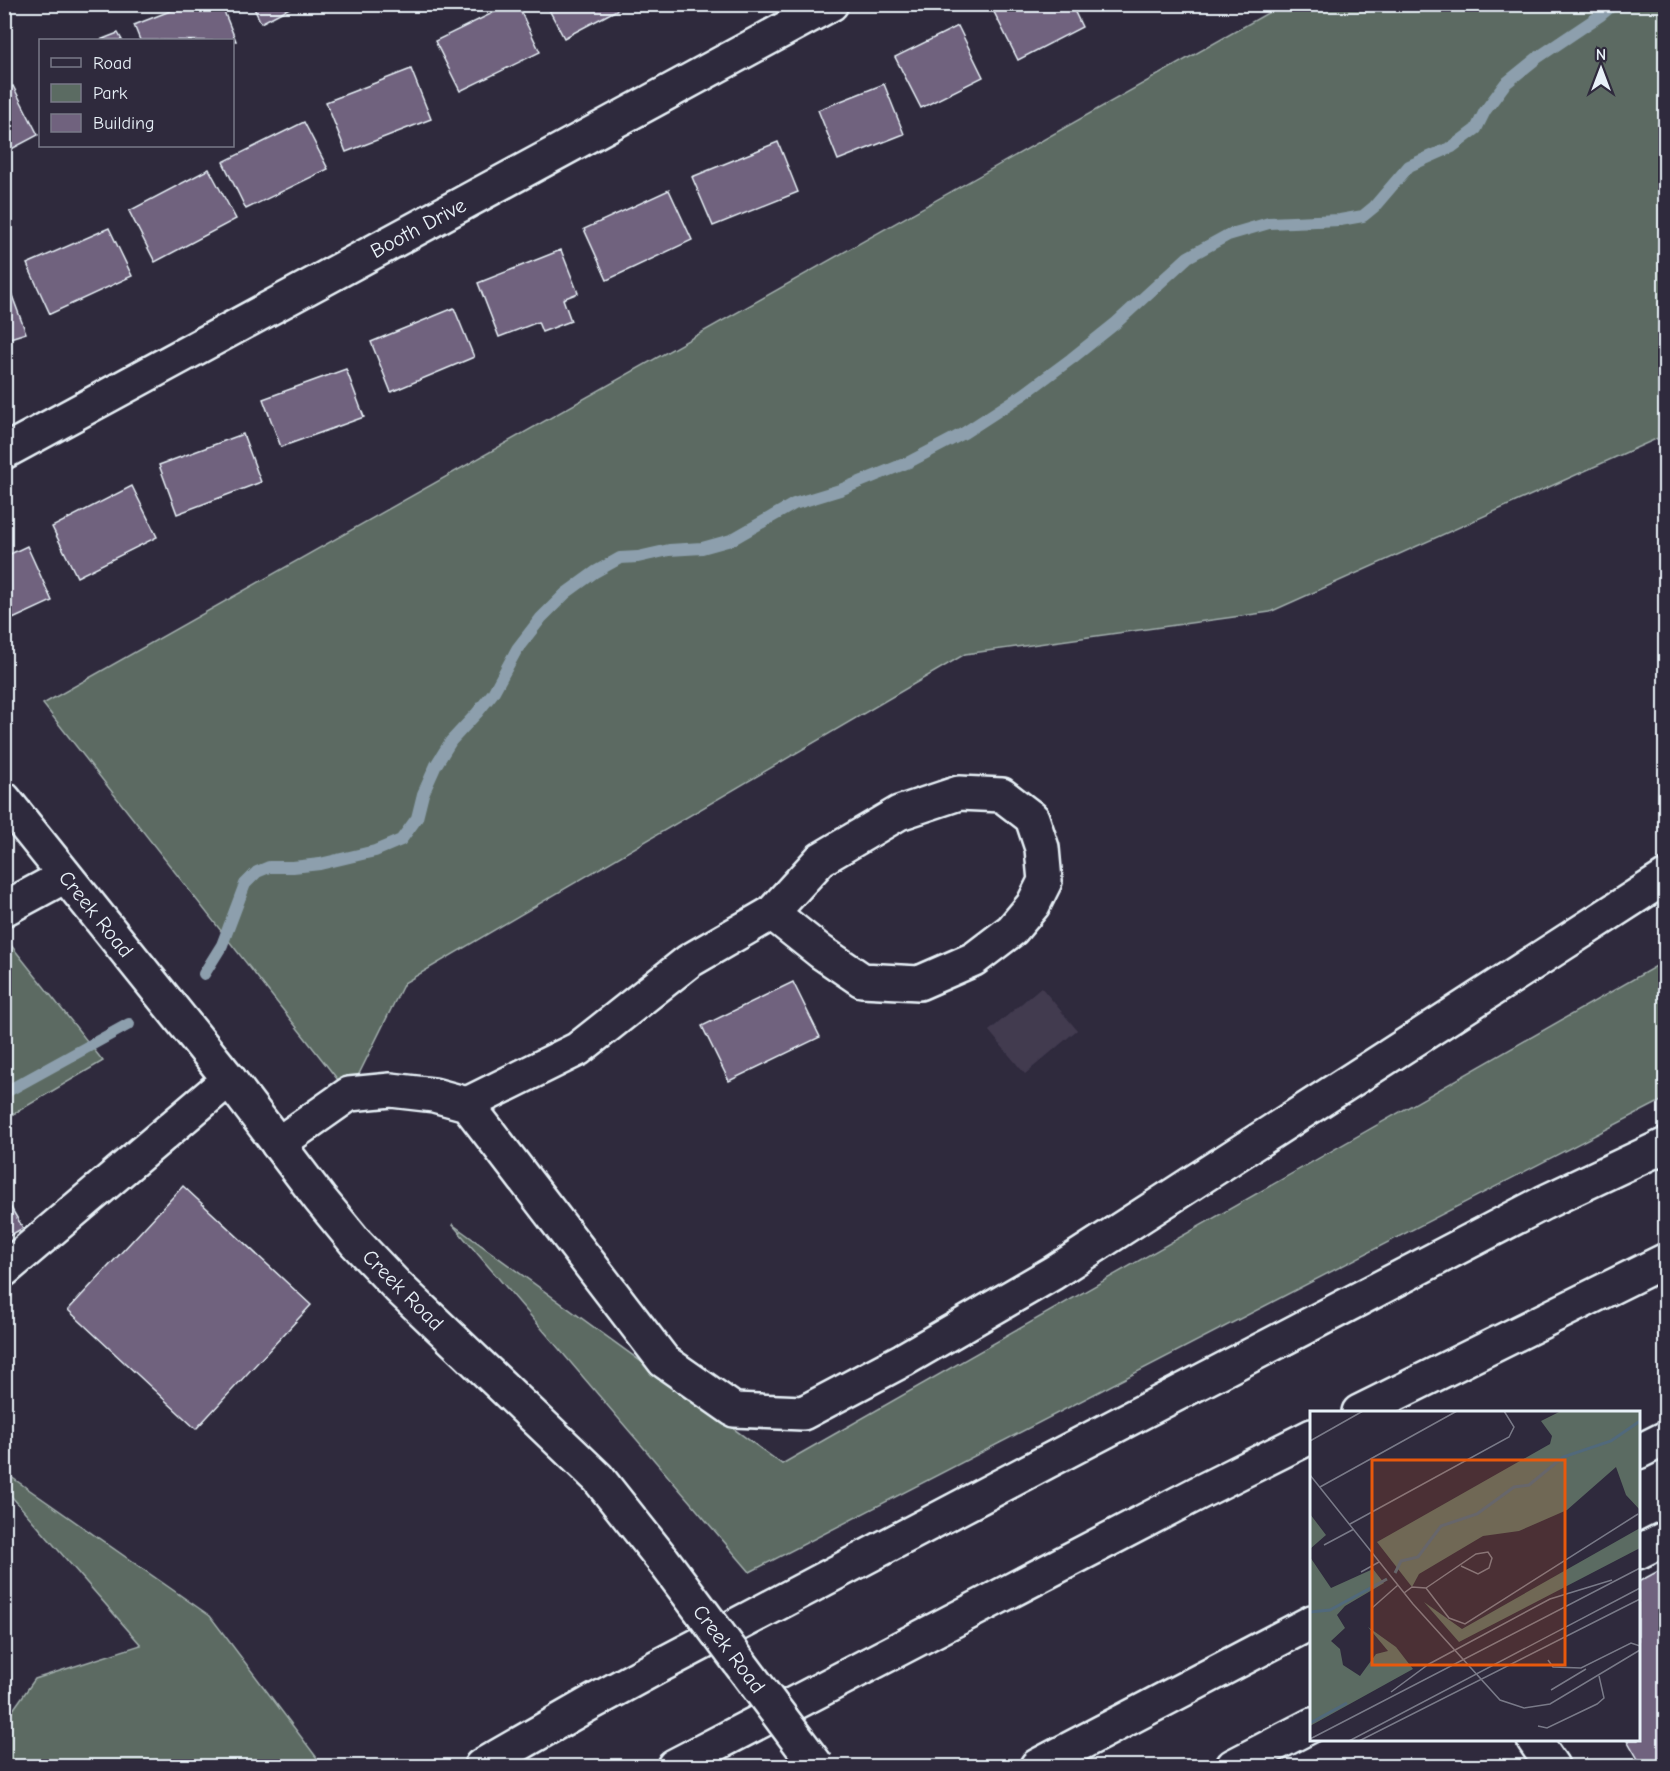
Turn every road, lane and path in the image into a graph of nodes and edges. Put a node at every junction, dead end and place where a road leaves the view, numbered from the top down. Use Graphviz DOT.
graph roads {
  1 [pos="831,4"];
  2 [pos="4,452"];
  3 [pos="4,799"];
  4 [pos="65,876"];
  5 [pos="1665,877"];
  6 [pos="4,909"];
  7 [pos="772,913"];
  8 [pos="229,1079"];
  9 [pos="467,1104"];
  10 [pos="278,1144"];
  11 [pos="1665,1145"];
  12 [pos="1665,1260"];
  13 [pos="4,1270"];
  14 [pos="1363,1411"];
  15 [pos="1310,1437"];
  16 [pos="1665,1438"];
  17 [pos="1640,1451"];
  18 [pos="1665,1538"];
  19 [pos="1640,1551"];
  20 [pos="1310,1623"];
  21 [pos="1310,1726"];
  22 [pos="1535,1741"];
  23 [pos="481,1767"];
  24 [pos="674,1767"];
  25 [pos="818,1767"];
  26 [pos="1038,1767"];
  27 [pos="1233,1767"];
  28 [pos="1552,1767"];
  1 -- 2 [label="main road, Booth Drive"];
  3 -- 4 [label="main road, Creek Road"];
  4 -- 6 [label="main road"];
  4 -- 8 [label="main road, Creek Road"];
  5 -- 9 [label="main road"];
  7 -- 7 [label="main road"];
  7 -- 9 [label="main road"];
  8 -- 10 [label="main road, Creek Road"];
  8 -- 13 [label="main road"];
  9 -- 10 [label="main road"];
  10 -- 25 [label="main road, Creek Road, bridge"];
  11 -- 23 [label="main road"];
  12 -- 14 [label="main road"];
  15 -- 24 [label="main road"];
  16 -- 17 [label="main road"];
  18 -- 19 [label="main road"];
  20 -- 26 [label="main road"];
  21 -- 27 [label="main road"];
  22 -- 28 [label="main road"];
}
